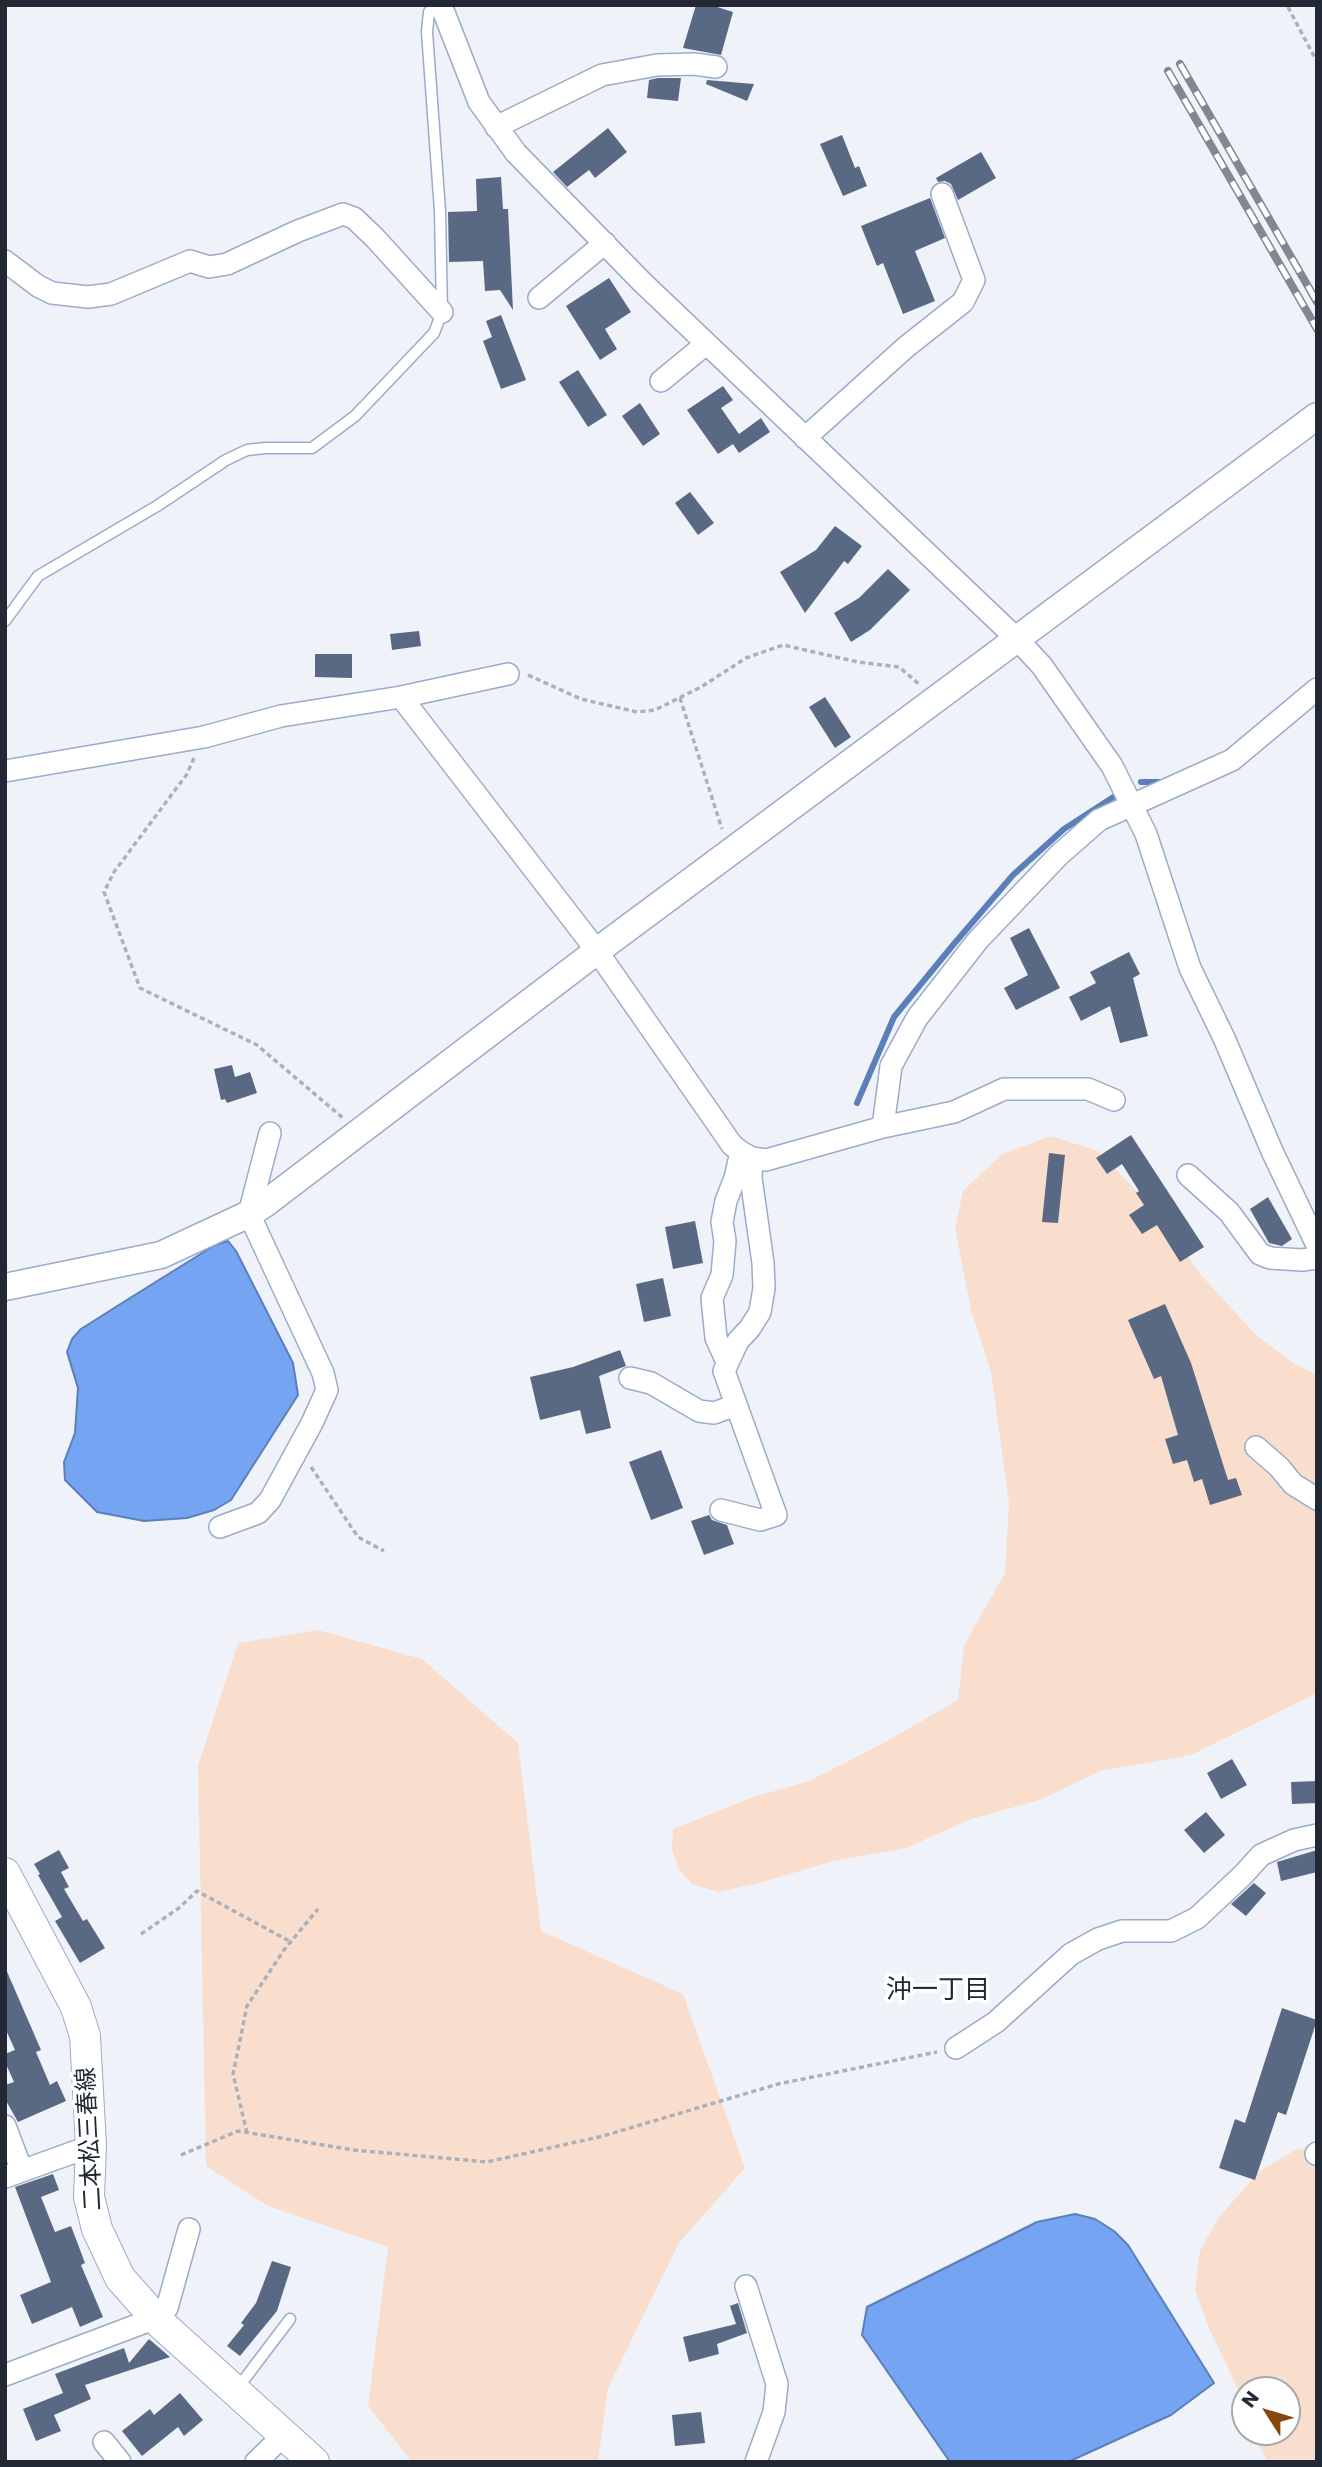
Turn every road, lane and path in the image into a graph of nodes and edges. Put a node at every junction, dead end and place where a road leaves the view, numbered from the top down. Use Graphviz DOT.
graph roads {
  1 [pos="439,5"];
  2 [pos="1288,7"];
  3 [pos="1317,62"];
  4 [pos="716,68"];
  5 [pos="496,127"];
  6 [pos="943,194"];
  7 [pos="605,243"];
  8 [pos="5,261"];
  9 [pos="539,298"];
  10 [pos="442,312"];
  11 [pos="706,344"];
  12 [pos="661,381"];
  13 [pos="1317,416"];
  14 [pos="805,438"];
  15 [pos="5,621"];
  16 [pos="1018,640"];
  17 [pos="508,674"];
  18 [pos="1317,689"];
  19 [pos="401,697"];
  20 [pos="680,698"];
  21 [pos="933,703"];
  22 [pos="204,737"];
  23 [pos="5,771"];
  24 [pos="1132,807"];
  25 [pos="729,853"];
  26 [pos="597,951"];
  27 [pos="1114,1100"];
  28 [pos="883,1128"];
  29 [pos="270,1133"];
  30 [pos="359,1134"];
  31 [pos="746,1155"];
  32 [pos="1188,1175"];
  33 [pos="249,1214"];
  34 [pos="1317,1245"];
  35 [pos="1317,1258"];
  36 [pos="5,1287"];
  37 [pos="727,1362"];
  38 [pos="630,1378"];
  39 [pos="736,1405"];
  40 [pos="1256,1447"];
  41 [pos="298,1449"];
  42 [pos="1317,1499"];
  43 [pos="721,1510"];
  44 [pos="220,1527"];
  45 [pos="384,1551"];
  46 [pos="1317,1835"];
  47 [pos="5,1873"];
  48 [pos="318,1909"];
  49 [pos="141,1934"];
  50 [pos="291,1942"];
  51 [pos="956,2048"];
  52 [pos="5,2126"];
  53 [pos="247,2133"];
  54 [pos="91,2146"];
  55 [pos="181,2155"];
  56 [pos="13,2174"];
  57 [pos="189,2229"];
  58 [pos="746,2287"];
  59 [pos="156,2318"];
  60 [pos="290,2319"];
  61 [pos="5,2375"];
  62 [pos="236,2391"];
  63 [pos="285,2434"];
  64 [pos="104,2442"];
  65 [pos="120,2462"];
  66 [pos="256,2462"];
  67 [pos="314,2462"];
  68 [pos="756,2462"];
  1 -- 5 [label="street"];
  1 -- 10 [label="lane"];
  2 -- 3 [label="path"];
  4 -- 5 [label="street"];
  5 -- 7 [label="street"];
  6 -- 14 [label="street"];
  7 -- 9 [label="street"];
  7 -- 11 [label="street"];
  8 -- 10 [label="street"];
  10 -- 15 [label="lane"];
  11 -- 12 [label="street"];
  11 -- 14 [label="street"];
  13 -- 16 [label="street"];
  14 -- 16 [label="street"];
  16 -- 21 [label="street"];
  16 -- 24 [label="street"];
  17 -- 19 [label="street"];
  17 -- 20 [label="path"];
  18 -- 24 [label="street"];
  19 -- 22 [label="street"];
  19 -- 26 [label="street"];
  20 -- 21 [label="path"];
  20 -- 25 [label="path"];
  21 -- 25 [label="street"];
  22 -- 23 [label="street"];
  22 -- 30 [label="path"];
  24 -- 28 [label="street"];
  24 -- 34 [label="street"];
  25 -- 26 [label="street"];
  26 -- 30 [label="street"];
  26 -- 31 [label="street"];
  27 -- 28 [label="street"];
  28 -- 31 [label="street"];
  29 -- 33 [label="street"];
  30 -- 33 [label="street"];
  31 -- 37 [label="street"];
  31 -- 37 [label="street"];
  32 -- 35 [label="street"];
  33 -- 36 [label="street"];
  33 -- 41 [label="street"];
  37 -- 39 [label="street"];
  38 -- 39 [label="street"];
  39 -- 43 [label="street"];
  40 -- 42 [label="street"];
  41 -- 44 [label="street"];
  41 -- 45 [label="path"];
  46 -- 51 [label="street"];
  47 -- 54 [label="main road, 二本松三春線"];
  48 -- 50 [label="path"];
  49 -- 50 [label="path"];
  50 -- 53 [label="path"];
  51 -- 53 [label="path"];
  52 -- 56 [label="street"];
  53 -- 55 [label="path"];
  54 -- 56 [label="street"];
  54 -- 59 [label="main road, 二本松三春線"];
  57 -- 59 [label="street"];
  58 -- 68 [label="street"];
  59 -- 61 [label="street"];
  59 -- 62 [label="main road, 二本松三春線"];
  60 -- 62 [label="lane"];
  62 -- 63 [label="main road, 二本松三春線"];
  63 -- 66 [label="street"];
  63 -- 67 [label="main road, 二本松三春線"];
  64 -- 65 [label="street"];
}
